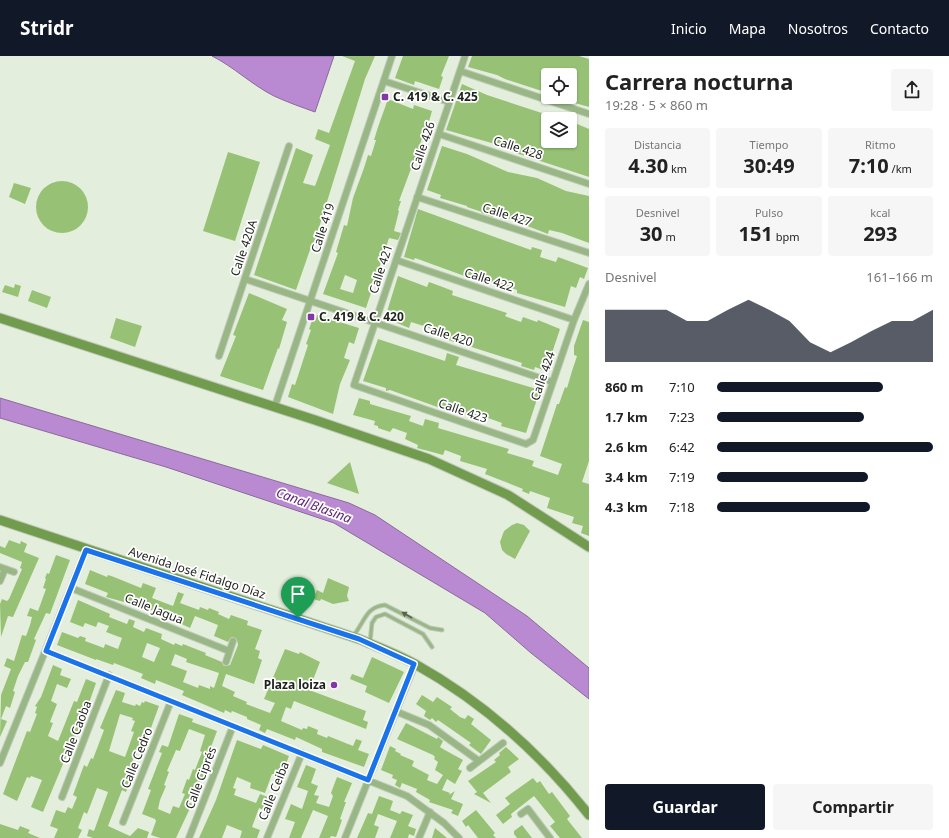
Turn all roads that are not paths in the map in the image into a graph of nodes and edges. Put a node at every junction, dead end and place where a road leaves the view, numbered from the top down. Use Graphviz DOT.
graph roads {
  1 [pos="392,56"];
  2 [pos="465,56"];
  3 [pos="460,71"];
  4 [pos="384,82"];
  5 [pos="449,102"];
  6 [pos="589,114"];
  7 [pos="439,134"];
  8 [pos="290,146"];
  9 [pos="589,184"];
  10 [pos="418,197"];
  11 [pos="589,254"];
  12 [pos="396,260"];
  13 [pos="245,279"];
  14 [pos="589,284"];
  15 [pos="311,301"];
  16 [pos="0,318"];
  17 [pos="574,320"];
  18 [pos="376,323"];
  19 [pos="219,356"];
  20 [pos="552,382"];
  21 [pos="385,395"];
  22 [pos="275,406"];
  23 [pos="533,440"];
  24 [pos="0,520"];
  25 [pos="589,547"];
  26 [pos="86,550"];
  27 [pos="2,568"];
  28 [pos="14,572"];
  29 [pos="0,581"];
  30 [pos="72,588"];
  31 [pos="442,630"];
  32 [pos="353,636"];
  33 [pos="233,641"];
  34 [pos="369,643"];
  35 [pos="432,647"];
  36 [pos="46,651"];
  37 [pos="229,651"];
  38 [pos="226,662"];
  39 [pos="414,664"];
  40 [pos="110,675"];
  41 [pos="171,701"];
  42 [pos="395,711"];
  43 [pos="233,726"];
  44 [pos="503,743"];
  45 [pos="302,753"];
  46 [pos="479,762"];
  47 [pos="0,763"];
  48 [pos="470,768"];
  49 [pos="368,780"];
  50 [pos="62,796"];
  51 [pos="430,812"];
  52 [pos="521,814"];
  53 [pos="589,815"];
  54 [pos="123,822"];
  55 [pos="190,838"];
  56 [pos="267,838"];
  57 [pos="345,838"];
  58 [pos="418,838"];
  59 [pos="459,838"];
  60 [pos="550,838"];
  1 -- 4 [label="street, Calle 419"];
  2 -- 3 [label="street, Calle 426"];
  3 -- 5 [label="street, Calle 426"];
  3 -- 6 [label="street"];
  4 -- 5 [label="street"];
  4 -- 15 [label="street, Calle 419"];
  5 -- 7 [label="street, Calle 426"];
  7 -- 9 [label="street, Calle 428"];
  7 -- 10 [label="street, Calle 426"];
  8 -- 13 [label="street, Calle 420A"];
  10 -- 11 [label="street, Calle 427"];
  10 -- 12 [label="street, Calle 421"];
  12 -- 17 [label="street, Calle 422"];
  12 -- 18 [label="street, Calle 421"];
  13 -- 15 [label="street, Calle 420"];
  13 -- 19 [label="street, Calle 420A"];
  14 -- 17 [label="street, Calle 424"];
  15 -- 18 [label="street, Calle 420"];
  15 -- 22 [label="street, Calle 419"];
  16 -- 22 [label="street"];
  17 -- 20 [label="street, Calle 424"];
  18 -- 20 [label="street, Calle 420"];
  18 -- 21 [label="street, Calle 421"];
  20 -- 23 [label="street, Calle 424"];
  21 -- 23 [label="street, Calle 423"];
  22 -- 25 [label="street"];
  24 -- 26 [label="street, Avenida José Fidalgo Díaz"];
  26 -- 30 [label="street"];
  26 -- 32 [label="street, Avenida José Fidalgo Díaz"];
  27 -- 28 [label="street"];
  27 -- 29 [label="street"];
  30 -- 36 [label="street"];
  30 -- 37 [label="street, Calle Jagua"];
  31 -- 32 [label="lane, one-way"];
  32 -- 34 [label="street, Avenida José Fidalgo Díaz"];
  33 -- 37 [label="street"];
  34 -- 35 [label="lane"];
  34 -- 39 [label="street, Avenida José Fidalgo Díaz"];
  36 -- 40 [label="street"];
  36 -- 47 [label="street"];
  37 -- 38 [label="street"];
  39 -- 42 [label="street"];
  39 -- 53 [label="street, Avenida José Fidalgo Díaz"];
  40 -- 41 [label="street"];
  40 -- 50 [label="street, Calle Caoba"];
  41 -- 43 [label="street"];
  41 -- 54 [label="street, Calle Cedro"];
  42 -- 46 [label="street"];
  42 -- 49 [label="street"];
  43 -- 45 [label="street"];
  43 -- 55 [label="street, Calle Ciprés"];
  44 -- 46 [label="street"];
  45 -- 49 [label="street"];
  45 -- 56 [label="street, Calle Ceiba"];
  46 -- 48 [label="street"];
  49 -- 51 [label="street"];
  49 -- 57 [label="street"];
  51 -- 58 [label="street"];
  51 -- 59 [label="street"];
  52 -- 60 [label="street"];
}
